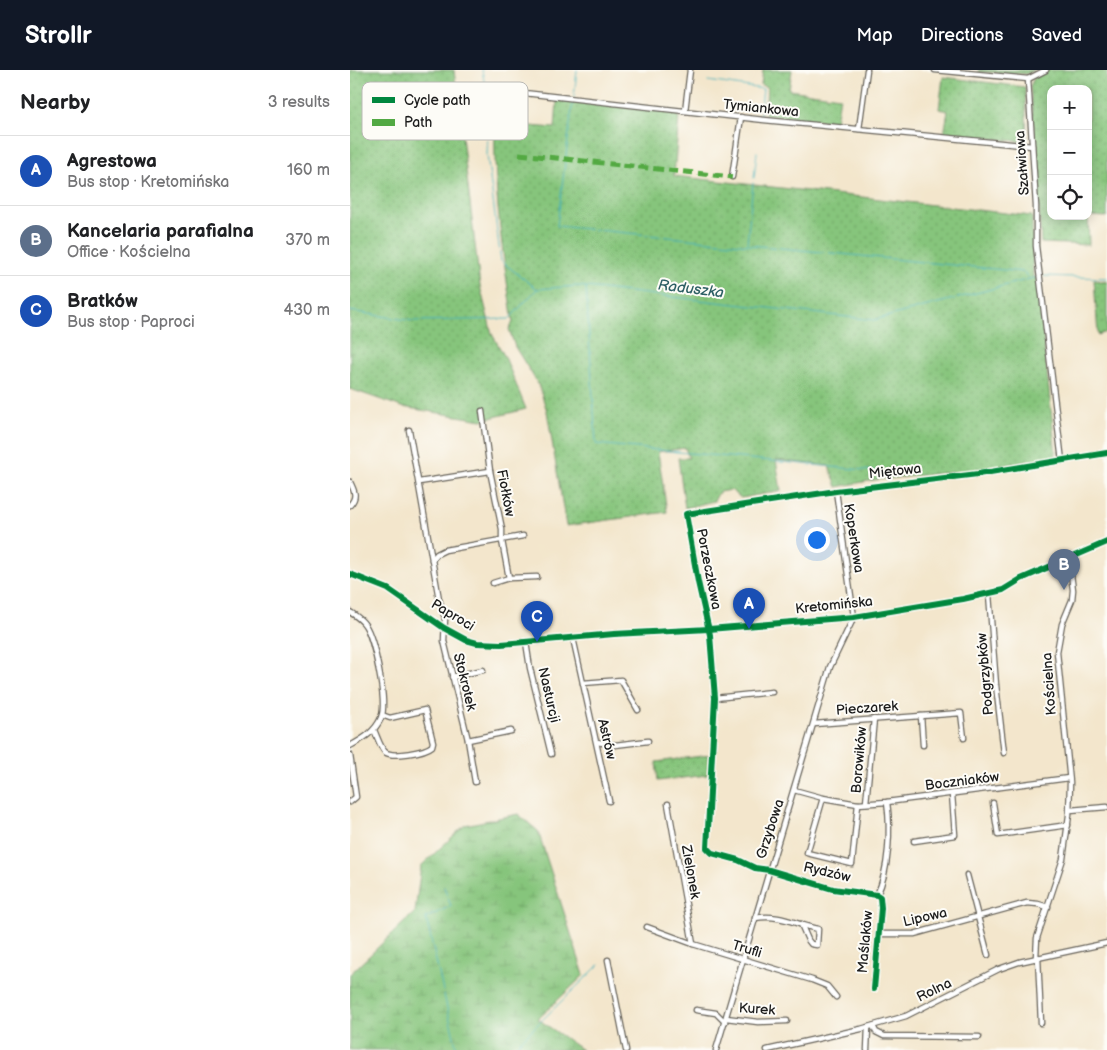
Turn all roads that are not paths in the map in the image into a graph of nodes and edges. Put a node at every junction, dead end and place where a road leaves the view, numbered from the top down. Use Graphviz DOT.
graph roads {
  1 [pos="690,70"];
  2 [pos="867,70"];
  3 [pos="934,70"];
  4 [pos="1046,70"];
  5 [pos="1028,79"];
  6 [pos="528,93"];
  7 [pos="685,111"];
  8 [pos="741,117"];
  9 [pos="859,129"];
  10 [pos="1032,146"];
  11 [pos="732,177"];
  12 [pos="482,411"];
  13 [pos="409,430"];
  14 [pos="1107,453"];
  15 [pos="1062,461"];
  16 [pos="490,471"];
  17 [pos="350,482"];
  18 [pos="419,482"];
  19 [pos="836,491"];
  20 [pos="350,504"];
  21 [pos="686,514"];
  22 [pos="523,536"];
  23 [pos="502,541"];
  24 [pos="1107,542"];
  25 [pos="1069,558"];
  26 [pos="432,560"];
  27 [pos="350,574"];
  28 [pos="537,577"];
  29 [pos="509,578"];
  30 [pos="493,583"];
  31 [pos="989,594"];
  32 [pos="350,612"];
  33 [pos="854,617"];
  34 [pos="444,628"];
  35 [pos="709,629"];
  36 [pos="574,638"];
  37 [pos="552,640"];
  38 [pos="526,642"];
  39 [pos="483,670"];
  40 [pos="452,676"];
  41 [pos="583,683"];
  42 [pos="772,692"];
  43 [pos="715,698"];
  44 [pos="638,710"];
  45 [pos="382,715"];
  46 [pos="921,716"];
  47 [pos="874,719"];
  48 [pos="814,724"];
  49 [pos="374,730"];
  50 [pos="511,731"];
  51 [pos="964,738"];
  52 [pos="468,740"];
  53 [pos="648,741"];
  54 [pos="597,742"];
  55 [pos="923,745"];
  56 [pos="350,746"];
  57 [pos="1004,753"];
  58 [pos="350,754"];
  59 [pos="551,754"];
  60 [pos="1069,778"];
  61 [pos="475,782"];
  62 [pos="794,790"];
  63 [pos="952,794"];
  64 [pos="823,798"];
  65 [pos="609,801"];
  66 [pos="350,802"];
  67 [pos="888,802"];
  68 [pos="993,802"];
  69 [pos="866,803"];
  70 [pos="668,804"];
  71 [pos="858,804"];
  72 [pos="1107,807"];
  73 [pos="1070,810"];
  74 [pos="1068,825"];
  75 [pos="914,841"];
  76 [pos="769,870"];
  77 [pos="967,875"];
  78 [pos="878,896"];
  79 [pos="1048,907"];
  80 [pos="977,916"];
  81 [pos="755,918"];
  82 [pos="802,924"];
  83 [pos="646,927"];
  84 [pos="878,934"];
  85 [pos="1107,943"];
  86 [pos="693,944"];
  87 [pos="988,955"];
  88 [pos="1037,957"];
  89 [pos="742,959"];
  90 [pos="608,960"];
  91 [pos="874,989"];
  92 [pos="836,997"];
  93 [pos="729,1009"];
  94 [pos="696,1010"];
  95 [pos="716,1013"];
  96 [pos="726,1020"];
  97 [pos="787,1021"];
  98 [pos="1040,1023"];
  99 [pos="870,1026"];
  100 [pos="979,1037"];
  101 [pos="626,1050"];
  102 [pos="716,1050"];
  103 [pos="767,1050"];
  104 [pos="867,1050"];
  1 -- 7 [label="street"];
  2 -- 9 [label="street"];
  3 -- 5 [label="street"];
  4 -- 5 [label="street"];
  5 -- 10 [label="street, Szałwiowa"];
  6 -- 7 [label="street, Tymiankowa"];
  7 -- 8 [label="street, Tymiankowa"];
  8 -- 9 [label="street, Tymiankowa"];
  8 -- 11 [label="street"];
  9 -- 10 [label="street, Tymiankowa"];
  10 -- 15 [label="street, Szałwiowa"];
  12 -- 16 [label="street, Fiołków"];
  13 -- 18 [label="street, Stokrotek"];
  14 -- 15 [label="street, Miętowa"];
  15 -- 19 [label="street, Miętowa"];
  16 -- 18 [label="street"];
  16 -- 23 [label="street, Fiołków"];
  17 -- 20 [label="street"];
  18 -- 26 [label="street, Stokrotek"];
  19 -- 21 [label="street, Miętowa"];
  19 -- 33 [label="street, Koperkowa"];
  21 -- 35 [label="street, Porzeczkowa"];
  22 -- 23 [label="street"];
  23 -- 26 [label="street"];
  23 -- 29 [label="street, Fiołków"];
  24 -- 25 [label="street, Kretomińska"];
  25 -- 31 [label="street, Kretomińska"];
  25 -- 60 [label="street, Kościelna"];
  26 -- 34 [label="street, Stokrotek"];
  27 -- 34 [label="street, Paproci"];
  28 -- 29 [label="street"];
  29 -- 30 [label="street"];
  31 -- 33 [label="street, Kretomińska"];
  31 -- 57 [label="street, Podgrzybków"];
  32 -- 45 [label="street"];
  33 -- 35 [label="street, Kretomińska"];
  33 -- 48 [label="street, Grzybowa"];
  34 -- 38 [label="street, Paproci"];
  34 -- 40 [label="street, Stokrotek"];
  35 -- 36 [label="street, Kretomińska"];
  35 -- 43 [label="street, Porzeczkowa"];
  36 -- 37 [label="street, Kretomińska"];
  36 -- 41 [label="street, Astrów"];
  37 -- 38 [label="street, Paproci"];
  38 -- 59 [label="street, Nasturcji"];
  39 -- 40 [label="street"];
  40 -- 52 [label="street, Stokrotek"];
  41 -- 44 [label="street"];
  41 -- 54 [label="street, Astrów"];
  42 -- 43 [label="street"];
  43 -- 76 [label="street, Rydzów"];
  45 -- 49 [label="street"];
  45 -- 49 [label="street"];
  46 -- 47 [label="street, Pieczarek"];
  46 -- 51 [label="street, Pieczarek"];
  46 -- 55 [label="street"];
  47 -- 48 [label="street, Pieczarek"];
  47 -- 69 [label="street, Borowików"];
  48 -- 62 [label="street, Grzybowa"];
  49 -- 56 [label="street"];
  50 -- 52 [label="street"];
  52 -- 61 [label="street, Stokrotek"];
  53 -- 54 [label="street"];
  54 -- 65 [label="street, Astrów"];
  58 -- 66 [label="street"];
  60 -- 63 [label="street, Boczniaków"];
  60 -- 73 [label="street, Kościelna"];
  62 -- 64 [label="street, Boczniaków"];
  62 -- 76 [label="street, Grzybowa"];
  63 -- 67 [label="street, Boczniaków"];
  63 -- 75 [label="street"];
  64 -- 71 [label="street, Boczniaków"];
  64 -- 71 [label="street"];
  67 -- 69 [label="street, Boczniaków"];
  67 -- 78 [label="street, Maślaków"];
  68 -- 74 [label="street"];
  69 -- 71 [label="street, Boczniaków"];
  70 -- 86 [label="street, Zielonek"];
  72 -- 73 [label="street"];
  73 -- 74 [label="street, Kościelna"];
  74 -- 79 [label="street, Kościelna"];
  76 -- 78 [label="street, Rydzów"];
  76 -- 81 [label="street, Grzybowa"];
  77 -- 80 [label="street"];
  78 -- 84 [label="street, Maślaków"];
  79 -- 80 [label="street, Lipowa"];
  79 -- 88 [label="street, Kościelna"];
  80 -- 84 [label="street, Lipowa"];
  80 -- 87 [label="street"];
  81 -- 82 [label="street"];
  81 -- 89 [label="street, Grzybowa"];
  82 -- 82 [label="street"];
  83 -- 86 [label="street, Trufli"];
  84 -- 91 [label="street, Maślaków"];
  85 -- 88 [label="street, Rolna"];
  86 -- 89 [label="street, Trufli"];
  88 -- 98 [label="street, Kościelna"];
  88 -- 99 [label="street, Rolna"];
  89 -- 92 [label="street, Trufli"];
  89 -- 93 [label="street, Grzybowa"];
  90 -- 101 [label="street"];
  93 -- 95 [label="street, Kurek"];
  93 -- 96 [label="street, Grzybowa"];
  94 -- 95 [label="street, Kurek"];
  95 -- 96 [label="street, Kurek"];
  96 -- 97 [label="street, Kurek"];
  96 -- 102 [label="street, Grzybowa"];
  99 -- 100 [label="street"];
  99 -- 103 [label="street, Rolna"];
  99 -- 104 [label="street"];
}
